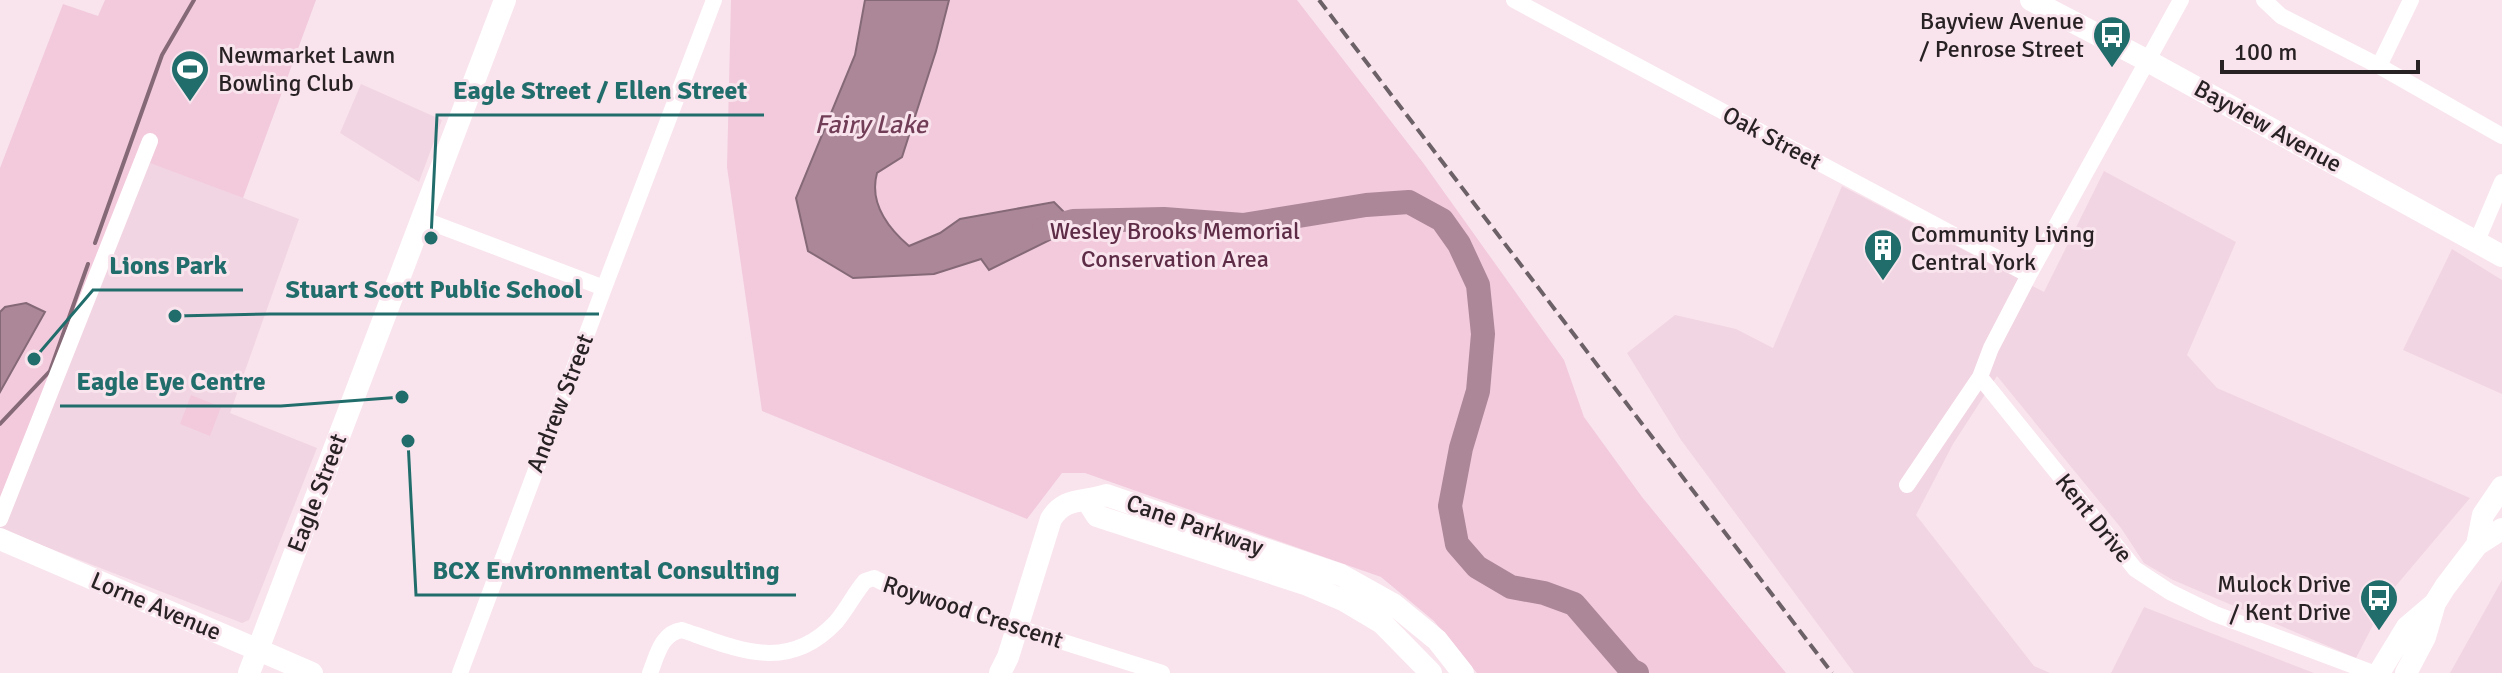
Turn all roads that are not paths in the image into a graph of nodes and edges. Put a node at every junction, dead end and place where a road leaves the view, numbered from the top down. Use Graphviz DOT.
graph roads {
  1 [pos="505,0"];
  2 [pos="714,0"];
  3 [pos="1514,0"];
  4 [pos="2031,0"];
  5 [pos="2181,0"];
  6 [pos="2264,0"];
  7 [pos="2411,0"];
  8 [pos="2146,60"];
  9 [pos="2379,66"];
  10 [pos="2502,136"];
  11 [pos="150,141"];
  12 [pos="2502,182"];
  13 [pos="422,219"];
  14 [pos="2477,241"];
  15 [pos="2502,256"];
  16 [pos="2029,275"];
  17 [pos="604,288"];
  18 [pos="1980,377"];
  19 [pos="1907,485"];
  20 [pos="2502,487"];
  21 [pos="1088,502"];
  22 [pos="0,519"];
  23 [pos="2502,529"];
  24 [pos="0,539"];
  25 [pos="2477,545"];
  26 [pos="2435,603"];
  27 [pos="1016,628"];
  28 [pos="258,650"];
  29 [pos="249,673"];
  30 [pos="312,673"];
  31 [pos="460,673"];
  32 [pos="650,673"];
  33 [pos="1000,673"];
  34 [pos="1162,673"];
  35 [pos="1431,673"];
  36 [pos="1463,673"];
  37 [pos="2373,673"];
  38 [pos="2379,673"];
  39 [pos="2406,673"];
  1 -- 13 [label="main road, Eagle Street"];
  2 -- 17 [label="street, Andrew Street"];
  3 -- 16 [label="street, Oak Street"];
  4 -- 8 [label="main road, Bayview Avenue"];
  5 -- 8 [label="street"];
  6 -- 9 [label="street"];
  7 -- 9 [label="street"];
  8 -- 14 [label="main road, Bayview Avenue"];
  8 -- 16 [label="street"];
  9 -- 10 [label="street"];
  11 -- 22 [label="street"];
  12 -- 14 [label="street"];
  13 -- 17 [label="street"];
  13 -- 28 [label="main road, Eagle Street"];
  14 -- 15 [label="main road, Bayview Avenue"];
  16 -- 18 [label="street"];
  17 -- 31 [label="street, Andrew Street"];
  18 -- 19 [label="street"];
  18 -- 37 [label="street, Kent Drive"];
  20 -- 25 [label="main road"];
  21 -- 27 [label="main road"];
  21 -- 35 [label="main road, Cane Parkway"];
  21 -- 36 [label="main road, Cane Parkway"];
  23 -- 25 [label="main road"];
  24 -- 28 [label="main road, Lorne Avenue"];
  25 -- 26 [label="main road"];
  26 -- 38 [label="main road"];
  26 -- 39 [label="main road"];
  27 -- 32 [label="street, Roywood Crescent"];
  27 -- 33 [label="main road"];
  27 -- 34 [label="street, Roywood Crescent"];
  28 -- 29 [label="main road, Eagle Street"];
  28 -- 30 [label="main road, Lorne Avenue"];
}
